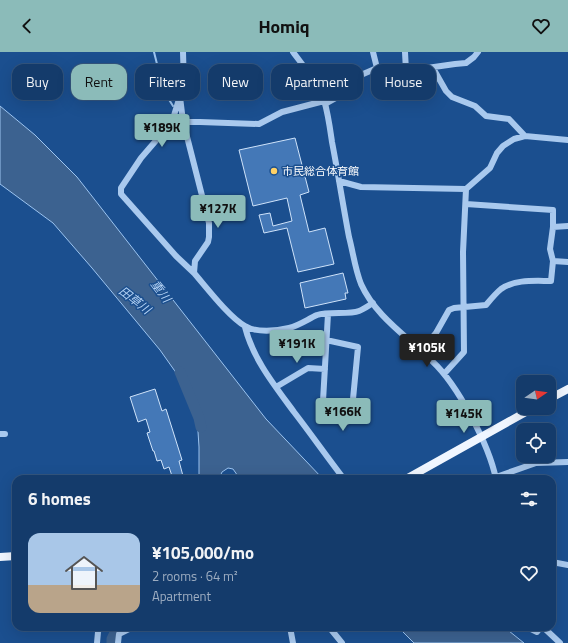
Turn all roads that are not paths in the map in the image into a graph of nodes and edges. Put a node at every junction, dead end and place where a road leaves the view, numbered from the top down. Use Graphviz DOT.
graph roads {
  1 [pos="182,52"];
  2 [pos="293,52"];
  3 [pos="373,52"];
  4 [pos="405,52"];
  5 [pos="478,52"];
  6 [pos="183,64"];
  7 [pos="375,64"];
  8 [pos="406,64"];
  9 [pos="436,67"];
  10 [pos="371,70"];
  11 [pos="436,73"];
  12 [pos="179,100"];
  13 [pos="180,100"];
  14 [pos="324,102"];
  15 [pos="183,121"];
  16 [pos="172,122"];
  17 [pos="525,136"];
  18 [pos="568,140"];
  19 [pos="339,181"];
  20 [pos="466,189"];
  21 [pos="466,204"];
  22 [pos="568,226"];
  23 [pos="553,227"];
  24 [pos="553,261"];
  25 [pos="568,262"];
  26 [pos="194,273"];
  27 [pos="372,303"];
  28 [pos="464,307"];
  29 [pos="328,314"];
  30 [pos="245,327"];
  31 [pos="326,340"];
  32 [pos="421,351"];
  33 [pos="325,369"];
  34 [pos="444,374"];
  35 [pos="276,387"];
  36 [pos="568,388"];
  37 [pos="556,395"];
  38 [pos="520,415"];
  39 [pos="481,437"];
  40 [pos="568,462"];
  41 [pos="341,475"];
  42 [pos="413,475"];
  43 [pos="495,475"];
  44 [pos="504,475"];
  45 [pos="12,556"];
  46 [pos="0,557"];
  47 [pos="556,563"];
  48 [pos="568,565"];
  49 [pos="98,631"];
  50 [pos="125,631"];
  51 [pos="291,631"];
  52 [pos="332,631"];
  53 [pos="546,631"];
  54 [pos="97,643"];
  55 [pos="118,643"];
  56 [pos="293,643"];
  57 [pos="342,643"];
  58 [pos="560,643"];
  1 -- 6 [label="street"];
  2 -- 14 [label="street"];
  3 -- 7 [label="street"];
  4 -- 8 [label="street"];
  5 -- 9 [label="street"];
  10 -- 14 [label="street"];
  11 -- 17 [label="street"];
  12 -- 16 [label="street"];
  13 -- 15 [label="street"];
  14 -- 15 [label="street"];
  14 -- 19 [label="street"];
  15 -- 16 [label="street"];
  15 -- 26 [label="street"];
  16 -- 26 [label="street"];
  17 -- 18 [label="street"];
  17 -- 20 [label="street"];
  19 -- 20 [label="street"];
  19 -- 27 [label="street"];
  20 -- 21 [label="street"];
  21 -- 23 [label="street"];
  21 -- 28 [label="street"];
  22 -- 23 [label="street"];
  23 -- 24 [label="street"];
  24 -- 25 [label="street"];
  24 -- 28 [label="street"];
  26 -- 30 [label="street"];
  27 -- 29 [label="street"];
  27 -- 32 [label="street"];
  28 -- 32 [label="street"];
  28 -- 34 [label="street"];
  29 -- 30 [label="street"];
  29 -- 31 [label="street"];
  30 -- 35 [label="street"];
  31 -- 33 [label="street"];
  31 -- 33 [label="street"];
  32 -- 34 [label="street"];
  33 -- 35 [label="street"];
  34 -- 39 [label="street"];
  35 -- 41 [label="street"];
  36 -- 37 [label="main road"];
  38 -- 39 [label="main road"];
  39 -- 42 [label="main road"];
  39 -- 43 [label="street"];
  40 -- 44 [label="street"];
  45 -- 46 [label="main road"];
  47 -- 48 [label="street"];
  49 -- 54 [label="street"];
  50 -- 55 [label="street"];
  51 -- 56 [label="street"];
  52 -- 57 [label="street"];
  53 -- 58 [label="street"];
}
